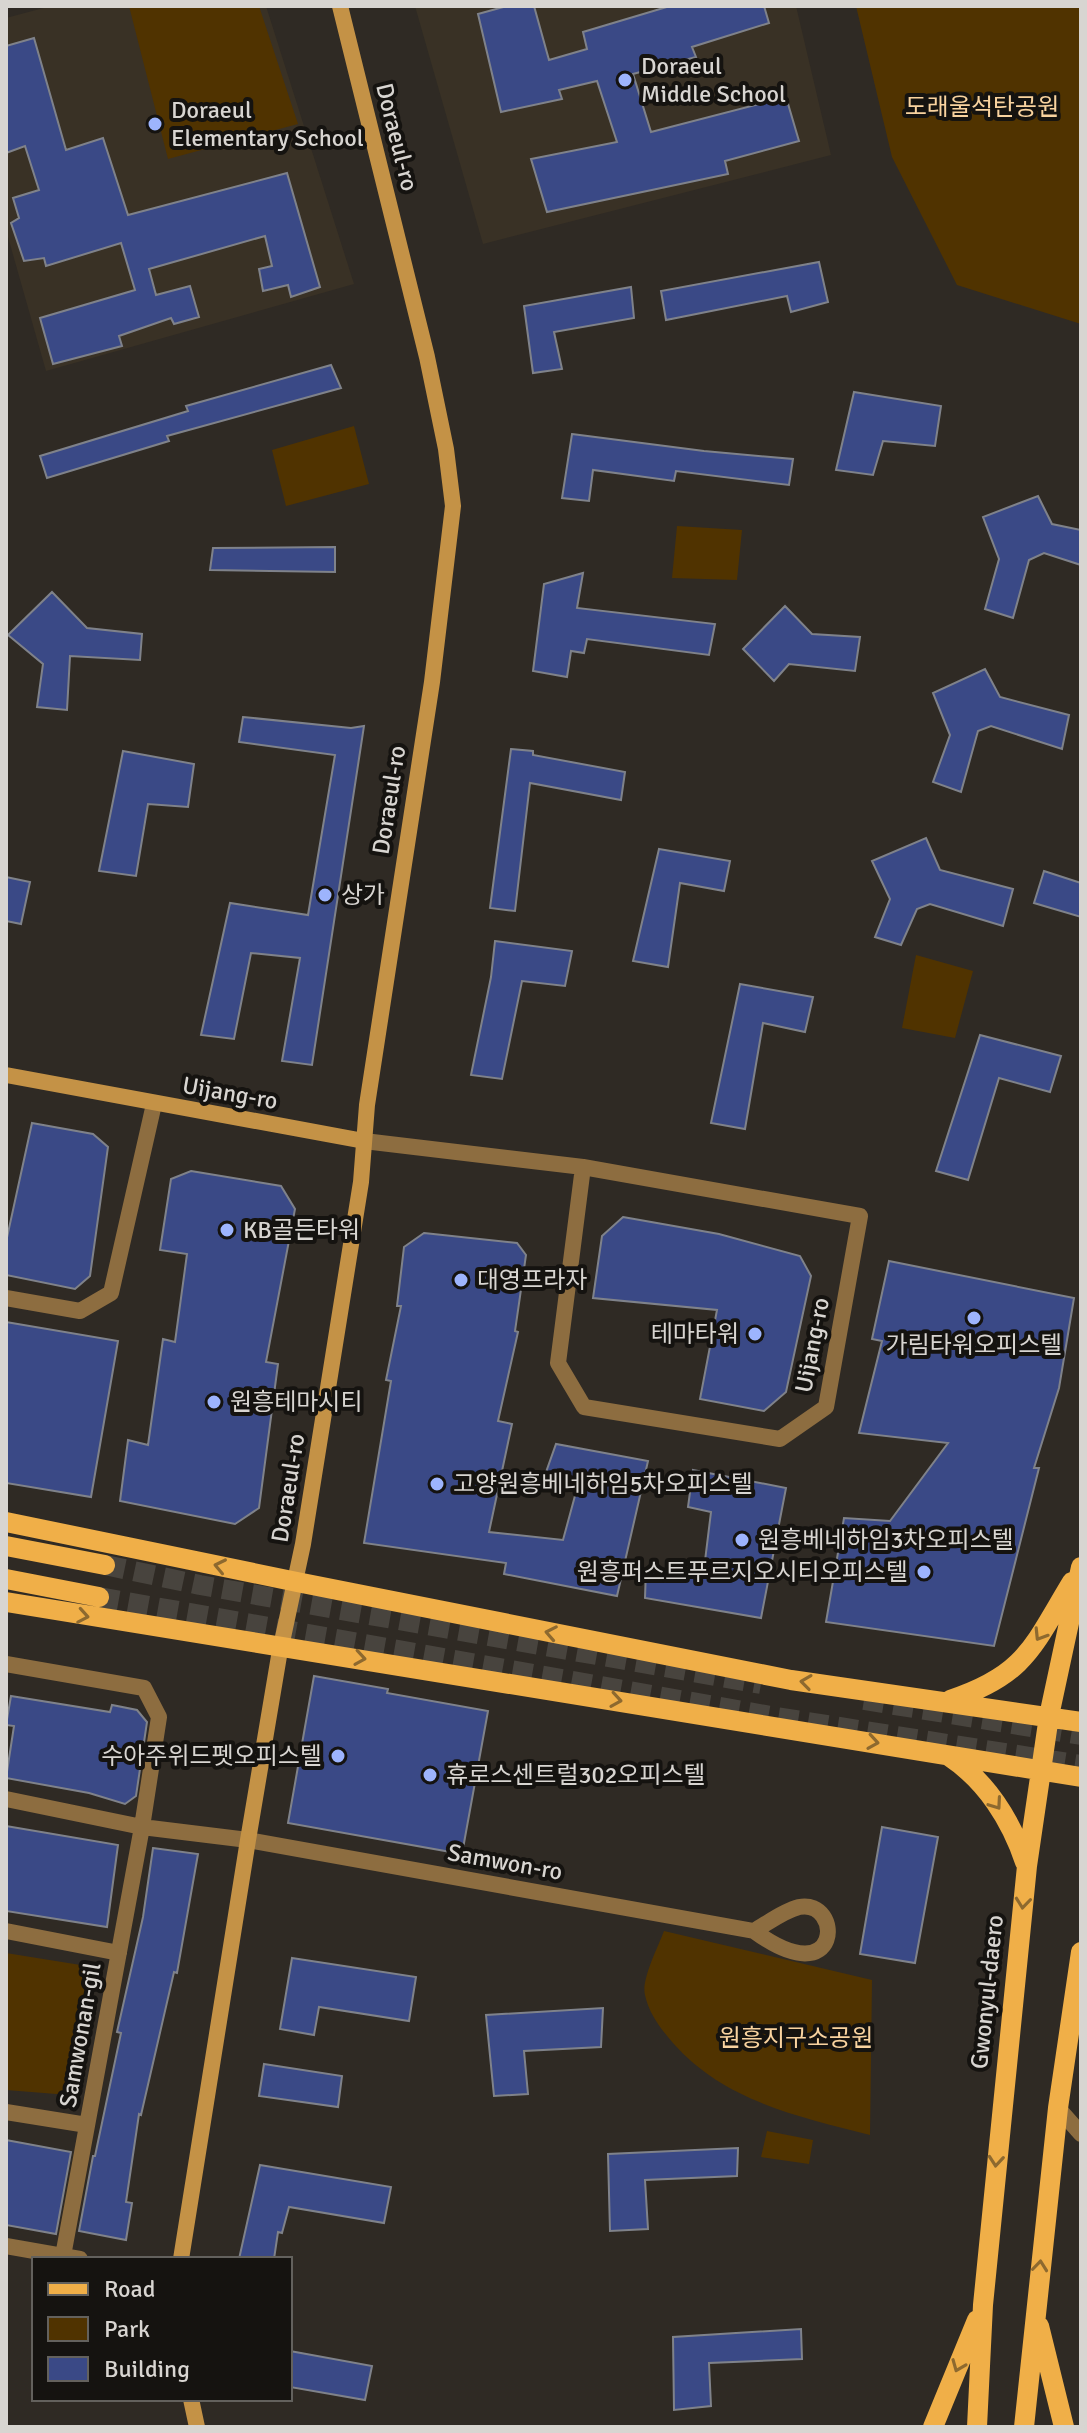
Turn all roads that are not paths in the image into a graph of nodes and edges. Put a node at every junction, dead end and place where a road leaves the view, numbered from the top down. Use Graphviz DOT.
graph roads {
  1 [pos="340,6"];
  2 [pos="6,1075"];
  3 [pos="154,1104"];
  4 [pos="364,1141"];
  5 [pos="583,1167"];
  6 [pos="6,1298"];
  7 [pos="6,1522"];
  8 [pos="6,1546"];
  9 [pos="105,1565"];
  10 [pos="1081,1568"];
  11 [pos="6,1579"];
  12 [pos="297,1582"];
  13 [pos="99,1597"];
  14 [pos="6,1602"];
  15 [pos="283,1647"];
  16 [pos="6,1664"];
  17 [pos="946,1702"];
  18 [pos="1049,1716"];
  19 [pos="1081,1722"];
  20 [pos="946,1755"];
  21 [pos="1042,1770"];
  22 [pos="1081,1777"];
  23 [pos="6,1799"];
  24 [pos="142,1827"];
  25 [pos="248,1840"];
  26 [pos="1027,1866"];
  27 [pos="6,1931"];
  28 [pos="754,1931"];
  29 [pos="1081,1952"];
  30 [pos="119,1953"];
  31 [pos="1058,2108"];
  32 [pos="6,2112"];
  33 [pos="87,2125"];
  34 [pos="1081,2134"];
  35 [pos="6,2246"];
  36 [pos="66,2257"];
  37 [pos="72,2257"];
  38 [pos="181,2257"];
  39 [pos="983,2305"];
  40 [pos="1035,2311"];
  41 [pos="191,2401"];
  42 [pos="197,2427"];
  43 [pos="933,2427"];
  44 [pos="977,2427"];
  45 [pos="1024,2427"];
  46 [pos="1064,2427"];
  1 -- 4 [label="main road, Doraeul-ro"];
  2 -- 3 [label="main road, Uijang-ro"];
  3 -- 4 [label="main road, Uijang-ro"];
  3 -- 6 [label="street, Uijang-ro"];
  4 -- 5 [label="street, Uijang-ro"];
  4 -- 12 [label="main road, Doraeul-ro"];
  5 -- 5 [label="street, Uijang-ro"];
  12 -- 7 [label="main road, one-way"];
  8 -- 9 [label="main road"];
  10 -- 17 [label="main road, one-way"];
  10 -- 18 [label="main road, Gwonyul-daero"];
  11 -- 13 [label="main road"];
  12 -- 15 [label="main road, Doraeul-ro"];
  17 -- 12 [label="main road, one-way"];
  14 -- 15 [label="main road, one-way"];
  15 -- 20 [label="main road, one-way"];
  15 -- 25 [label="main road"];
  16 -- 24 [label="street, Samwonan-gil"];
  17 -- 18 [label="main road"];
  18 -- 19 [label="main road"];
  18 -- 21 [label="main road, Gwonyul-daero"];
  20 -- 21 [label="main road"];
  20 -- 26 [label="main road, one-way"];
  21 -- 22 [label="main road"];
  21 -- 26 [label="main road, Gwonyul-daero"];
  23 -- 24 [label="street"];
  24 -- 25 [label="street"];
  24 -- 30 [label="street, Samwonan-gil"];
  25 -- 28 [label="street, Samwon-ro"];
  25 -- 38 [label="main road"];
  26 -- 39 [label="main road, Gwonyul-daero, one-way"];
  27 -- 30 [label="street, Samwonan-gil"];
  29 -- 31 [label="main road"];
  30 -- 33 [label="street, Samwonan-gil"];
  31 -- 34 [label="street"];
  40 -- 31 [label="main road, one-way"];
  32 -- 33 [label="street, Samwonan-gil"];
  33 -- 37 [label="street, Samwonan-gil"];
  35 -- 36 [label="street, Samwonan-gil"];
  39 -- 43 [label="main road, one-way"];
  39 -- 44 [label="main road, Gwonyul-daero"];
  40 -- 45 [label="main road"];
  40 -- 46 [label="main road"];
  41 -- 42 [label="main road"];
}
